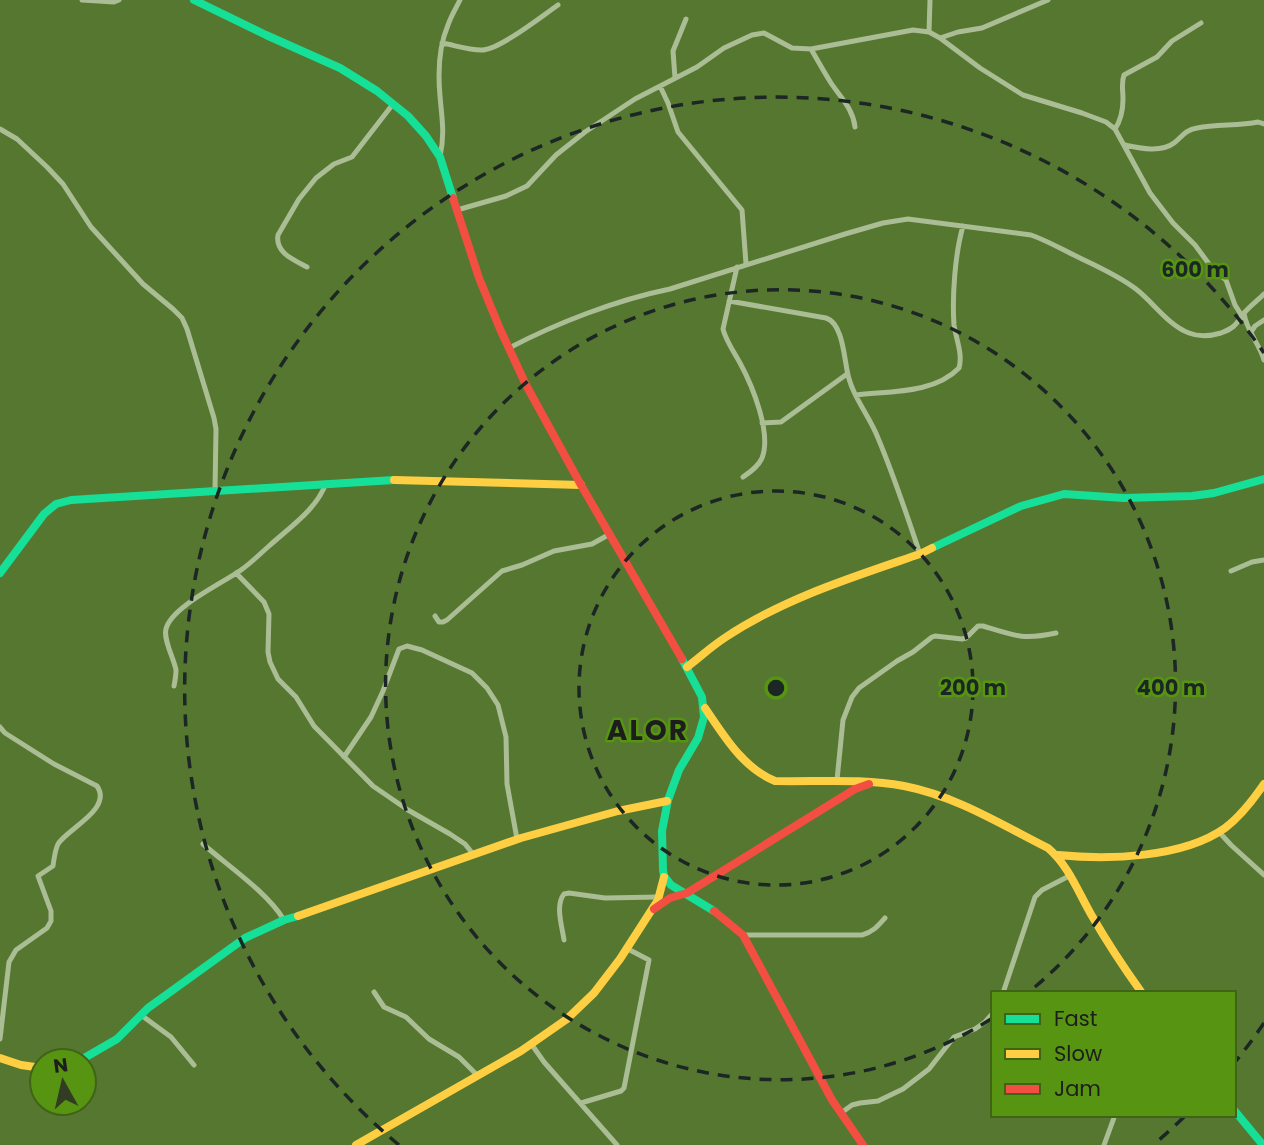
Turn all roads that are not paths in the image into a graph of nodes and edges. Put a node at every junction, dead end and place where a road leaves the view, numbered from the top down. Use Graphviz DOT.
graph roads {
  1 [pos="82,0"];
  2 [pos="119,0"];
  3 [pos="194,0"];
  4 [pos="460,0"];
  5 [pos="930,0"];
  6 [pos="1048,0"];
  7 [pos="558,5"];
  8 [pos="686,19"];
  9 [pos="1201,23"];
  10 [pos="929,32"];
  11 [pos="940,38"];
  12 [pos="442,43"];
  13 [pos="811,49"];
  14 [pos="676,78"];
  15 [pos="660,86"];
  16 [pos="393,104"];
  17 [pos="1264,124"];
  18 [pos="855,127"];
  19 [pos="0,129"];
  20 [pos="1115,129"];
  21 [pos="1125,145"];
  22 [pos="440,157"];
  23 [pos="457,210"];
  24 [pos="963,226"];
  25 [pos="746,264"];
  26 [pos="307,267"];
  27 [pos="737,267"];
  28 [pos="1264,294"];
  29 [pos="729,301"];
  30 [pos="1243,314"];
  31 [pos="1264,320"];
  32 [pos="1230,329"];
  33 [pos="1250,331"];
  34 [pos="509,348"];
  35 [pos="1264,359"];
  36 [pos="847,374"];
  37 [pos="856,395"];
  38 [pos="762,423"];
  39 [pos="743,477"];
  40 [pos="1264,479"];
  41 [pos="326,482"];
  42 [pos="581,485"];
  43 [pos="215,490"];
  44 [pos="610,534"];
  45 [pos="920,554"];
  46 [pos="1264,560"];
  47 [pos="1231,571"];
  48 [pos="0,573"];
  49 [pos="236,573"];
  50 [pos="435,616"];
  51 [pos="1056,633"];
  52 [pos="687,667"];
  53 [pos="174,686"];
  54 [pos="704,706"];
  55 [pos="0,727"];
  56 [pos="344,757"];
  57 [pos="837,780"];
  58 [pos="848,782"];
  59 [pos="875,783"];
  60 [pos="1264,784"];
  61 [pos="848,793"];
  62 [pos="667,801"];
  63 [pos="1219,832"];
  64 [pos="517,839"];
  65 [pos="203,844"];
  66 [pos="472,854"];
  67 [pos="1058,855"];
  68 [pos="1264,875"];
  69 [pos="1071,876"];
  70 [pos="664,877"];
  71 [pos="687,893"];
  72 [pos="659,897"];
  73 [pos="649,914"];
  74 [pos="885,918"];
  75 [pos="284,920"];
  76 [pos="743,935"];
  77 [pos="564,940"];
  78 [pos="626,948"];
  79 [pos="1004,991"];
  80 [pos="1141,991"];
  81 [pos="374,992"];
  82 [pos="141,1015"];
  83 [pos="991,1015"];
  84 [pos="0,1040"];
  85 [pos="533,1045"];
  86 [pos="98,1050"];
  87 [pos="0,1058"];
  88 [pos="194,1065"];
  89 [pos="28,1066"];
  90 [pos="478,1076"];
  91 [pos="581,1103"];
  92 [pos="1236,1112"];
  93 [pos="841,1113"];
  94 [pos="1114,1117"];
  95 [pos="356,1145"];
  96 [pos="617,1145"];
  97 [pos="863,1145"];
  98 [pos="1104,1145"];
  99 [pos="1263,1145"];
  1 -- 2 [label="street"];
  3 -- 16 [label="main road"];
  4 -- 12 [label="street"];
  5 -- 10 [label="street"];
  6 -- 11 [label="street"];
  7 -- 12 [label="street"];
  8 -- 14 [label="street"];
  9 -- 20 [label="street"];
  10 -- 11 [label="street"];
  10 -- 13 [label="street"];
  11 -- 20 [label="street"];
  12 -- 22 [label="street"];
  13 -- 14 [label="street"];
  13 -- 18 [label="street"];
  14 -- 15 [label="street"];
  15 -- 23 [label="street"];
  15 -- 25 [label="street"];
  16 -- 22 [label="main road"];
  16 -- 26 [label="street"];
  17 -- 21 [label="street"];
  19 -- 43 [label="street"];
  20 -- 21 [label="street"];
  21 -- 30 [label="street"];
  22 -- 23 [label="main road"];
  23 -- 34 [label="main road"];
  24 -- 25 [label="street"];
  24 -- 32 [label="street"];
  24 -- 37 [label="street"];
  25 -- 27 [label="street"];
  27 -- 29 [label="street"];
  27 -- 34 [label="street"];
  28 -- 30 [label="street"];
  29 -- 36 [label="street"];
  29 -- 38 [label="street"];
  30 -- 32 [label="street"];
  30 -- 33 [label="street"];
  31 -- 33 [label="street"];
  32 -- 33 [label="street"];
  33 -- 35 [label="street"];
  34 -- 42 [label="main road"];
  36 -- 37 [label="street"];
  36 -- 38 [label="street"];
  37 -- 45 [label="street"];
  38 -- 39 [label="street"];
  40 -- 45 [label="main road"];
  41 -- 42 [label="main road"];
  41 -- 43 [label="main road"];
  41 -- 49 [label="street"];
  42 -- 44 [label="main road"];
  43 -- 48 [label="main road"];
  44 -- 50 [label="street"];
  44 -- 52 [label="main road"];
  45 -- 52 [label="main road"];
  46 -- 47 [label="street"];
  49 -- 53 [label="street"];
  49 -- 56 [label="street"];
  51 -- 57 [label="street"];
  52 -- 54 [label="main road"];
  54 -- 57 [label="main road"];
  54 -- 62 [label="main road"];
  55 -- 84 [label="street"];
  56 -- 64 [label="street"];
  56 -- 66 [label="street"];
  57 -- 58 [label="main road"];
  58 -- 59 [label="main road"];
  58 -- 61 [label="main road"];
  59 -- 61 [label="main road"];
  59 -- 67 [label="main road"];
  60 -- 63 [label="main road"];
  61 -- 71 [label="main road"];
  62 -- 64 [label="main road"];
  62 -- 70 [label="main road"];
  63 -- 67 [label="main road"];
  63 -- 68 [label="street"];
  64 -- 66 [label="main road"];
  65 -- 75 [label="street"];
  66 -- 75 [label="main road"];
  67 -- 69 [label="main road"];
  69 -- 79 [label="street"];
  69 -- 80 [label="main road"];
  70 -- 71 [label="main road"];
  70 -- 72 [label="main road"];
  71 -- 73 [label="main road"];
  71 -- 76 [label="main road"];
  72 -- 73 [label="main road"];
  72 -- 77 [label="street"];
  73 -- 78 [label="main road"];
  74 -- 76 [label="street"];
  75 -- 82 [label="main road"];
  76 -- 93 [label="main road"];
  78 -- 85 [label="main road"];
  78 -- 91 [label="street"];
  81 -- 90 [label="street"];
  82 -- 86 [label="main road"];
  82 -- 88 [label="street"];
  83 -- 93 [label="street"];
  85 -- 90 [label="main road"];
  85 -- 91 [label="street"];
  87 -- 89 [label="main road"];
  90 -- 95 [label="main road"];
  91 -- 96 [label="street"];
  92 -- 99 [label="main road"];
  93 -- 97 [label="main road"];
  94 -- 98 [label="street"];
}
